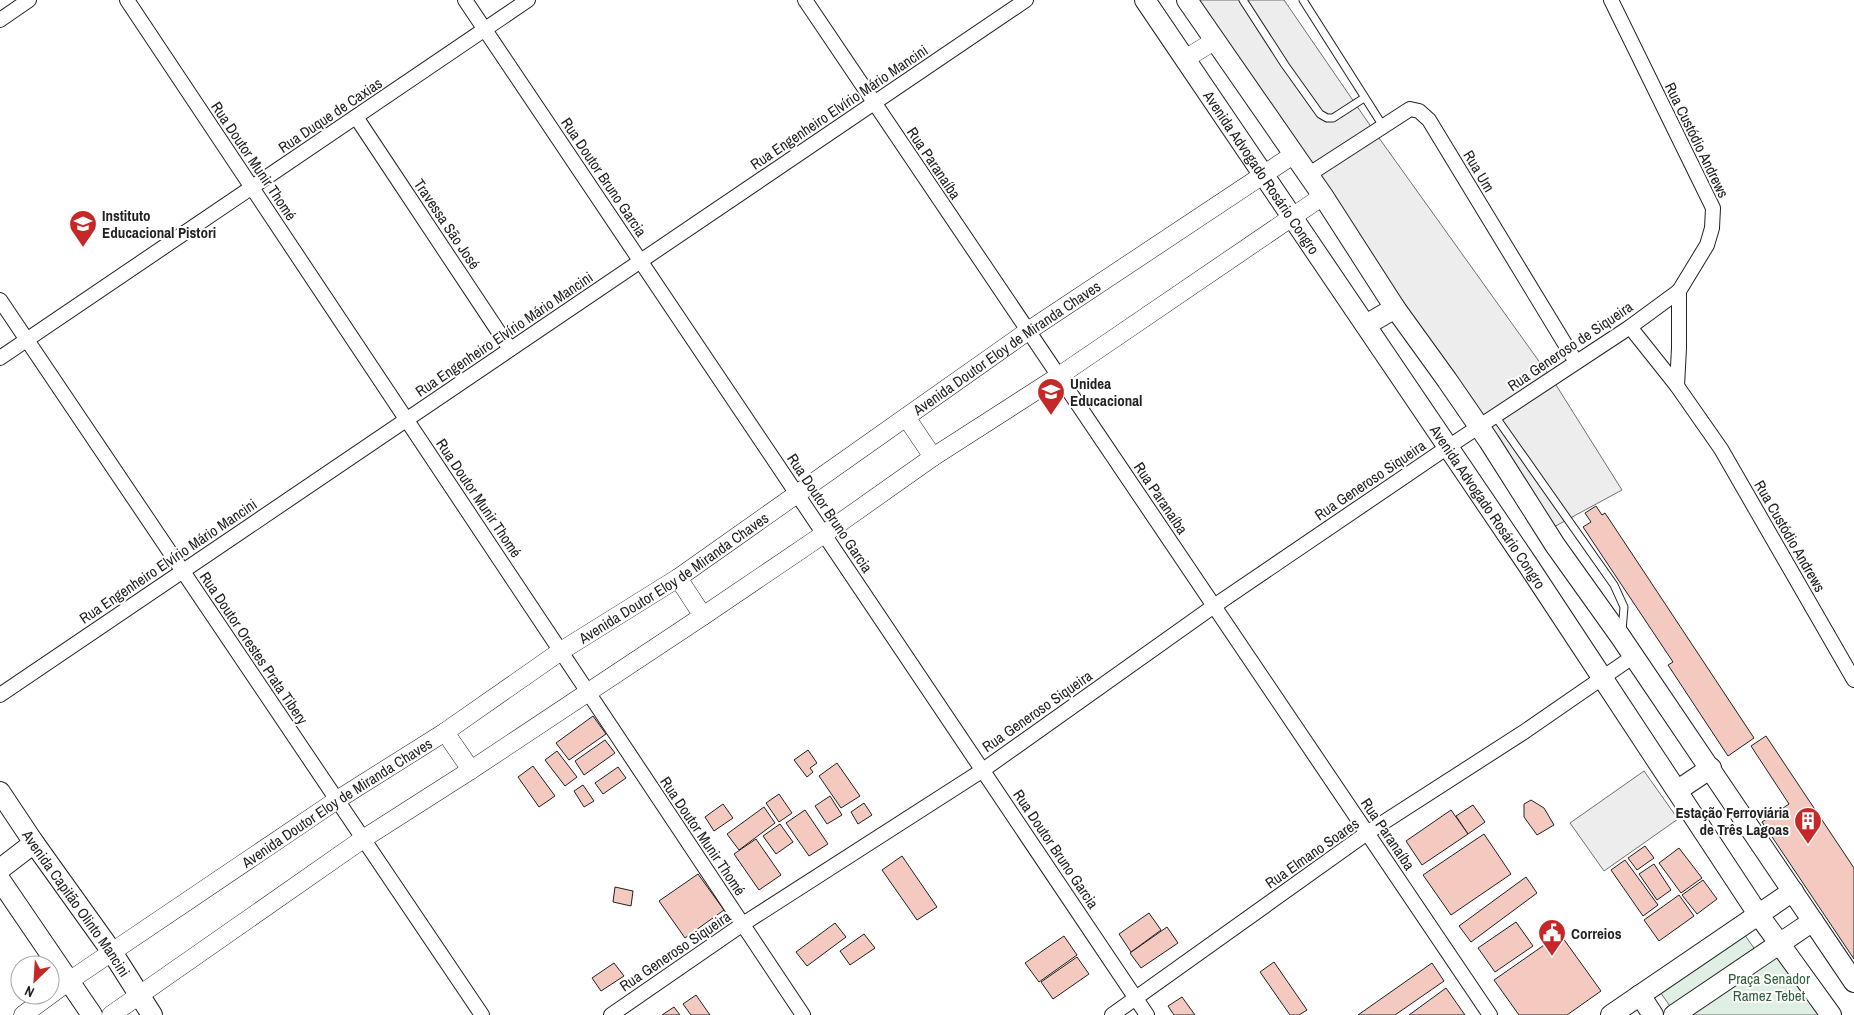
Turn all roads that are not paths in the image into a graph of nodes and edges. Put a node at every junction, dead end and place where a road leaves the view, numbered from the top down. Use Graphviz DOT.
graph roads {
  1 [pos="29,0"];
  2 [pos="127,0"];
  3 [pos="465,0"];
  4 [pos="528,0"];
  5 [pos="805,0"];
  6 [pos="1026,0"];
  7 [pos="1145,0"];
  8 [pos="1187,0"];
  9 [pos="1244,0"];
  10 [pos="1303,0"];
  11 [pos="1611,0"];
  12 [pos="0,20"];
  13 [pos="486,29"];
  14 [pos="1214,41"];
  15 [pos="1185,59"];
  16 [pos="1364,98"];
  17 [pos="874,103"];
  18 [pos="356,117"];
  19 [pos="1383,126"];
  20 [pos="1293,155"];
  21 [pos="1263,175"];
  22 [pos="1308,175"];
  23 [pos="252,187"];
  24 [pos="1324,196"];
  25 [pos="1292,217"];
  26 [pos="641,261"];
  27 [pos="1679,291"];
  28 [pos="2,308"];
  29 [pos="1395,308"];
  30 [pos="1366,325"];
  31 [pos="1630,326"];
  32 [pos="1028,331"];
  33 [pos="27,340"];
  34 [pos="510,349"];
  35 [pos="0,358"];
  36 [pos="1576,362"];
  37 [pos="1058,376"];
  38 [pos="1677,386"];
  39 [pos="1495,416"];
  40 [pos="906,417"];
  41 [pos="406,420"];
  42 [pos="1478,428"];
  43 [pos="1448,447"];
  44 [pos="933,457"];
  45 [pos="798,494"];
  46 [pos="824,534"];
  47 [pos="1555,545"];
  48 [pos="1528,565"];
  49 [pos="183,571"];
  50 [pos="678,578"];
  51 [pos="1214,606"];
  52 [pos="703,616"];
  53 [pos="1620,636"];
  54 [pos="561,651"];
  55 [pos="1634,656"];
  56 [pos="1603,677"];
  57 [pos="1854,680"];
  58 [pos="588,692"];
  59 [pos="0,695"];
  60 [pos="445,732"];
  61 [pos="1710,768"];
  62 [pos="471,770"];
  63 [pos="983,770"];
  64 [pos="1678,790"];
  65 [pos="0,792"];
  66 [pos="337,800"];
  67 [pos="1368,833"];
  68 [pos="363,839"];
  69 [pos="34,843"];
  70 [pos="0,869"];
  71 [pos="0,880"];
  72 [pos="1793,891"];
  73 [pos="1758,914"];
  74 [pos="1813,921"];
  75 [pos="743,924"];
  76 [pos="1780,943"];
  77 [pos="112,952"];
  78 [pos="69,981"];
  79 [pos="1854,982"];
  80 [pos="140,994"];
  81 [pos="1640,995"];
  82 [pos="1136,999"];
  83 [pos="23,1015"];
  84 [pos="92,1015"];
  85 [pos="110,1015"];
  86 [pos="152,1015"];
  87 [pos="482,1015"];
  88 [pos="611,1015"];
  89 [pos="803,1015"];
  90 [pos="1112,1015"];
  91 [pos="1147,1015"];
  92 [pos="1490,1015"];
  93 [pos="1611,1015"];
  94 [pos="1653,1015"];
  95 [pos="1674,1015"];
  96 [pos="1830,1015"];
  1 -- 12 [label="street"];
  2 -- 23 [label="street, Rua Doutor Munir Thomé"];
  3 -- 13 [label="street, Rua Doutor Bruno Garcia"];
  4 -- 13 [label="street, Rua Duque de Caxias"];
  5 -- 17 [label="street, Rua Paranaíba"];
  6 -- 17 [label="street, Rua Engenheiro Elvírio Mário Mancini"];
  7 -- 15 [label="main road, Avenida Advogado Rosário Congro"];
  8 -- 14 [label="main road"];
  9 -- 16 [label="lane"];
  10 -- 16 [label="lane"];
  11 -- 27 [label="street, Rua Custódio Andrews"];
  13 -- 18 [label="street, Rua Duque de Caxias"];
  13 -- 26 [label="street, Rua Doutor Bruno Garcia"];
  14 -- 15 [label="street"];
  14 -- 20 [label="main road"];
  15 -- 21 [label="main road, Avenida Advogado Rosário Congro"];
  16 -- 19 [label="lane"];
  17 -- 26 [label="street, Rua Engenheiro Elvírio Mário Mancini"];
  17 -- 32 [label="street, Rua Paranaíba"];
  18 -- 23 [label="street, Rua Duque de Caxias"];
  18 -- 34 [label="street, Travessa São José"];
  19 -- 22 [label="street, Rua Um"];
  19 -- 36 [label="street, Rua Um"];
  20 -- 21 [label="street, Avenida Doutor Eloy de Miranda Chaves"];
  20 -- 22 [label="main road"];
  21 -- 25 [label="main road, Avenida Advogado Rosário Congro"];
  21 -- 32 [label="street, Avenida Doutor Eloy de Miranda Chaves"];
  22 -- 24 [label="main road"];
  23 -- 33 [label="street, Rua Duque de Caxias"];
  23 -- 41 [label="street, Rua Doutor Munir Thomé"];
  24 -- 25 [label="street"];
  24 -- 29 [label="main road"];
  25 -- 30 [label="main road, Avenida Advogado Rosário Congro"];
  25 -- 37 [label="street"];
  26 -- 34 [label="street, Rua Engenheiro Elvírio Mário Mancini"];
  26 -- 45 [label="street, Rua Doutor Bruno Garcia"];
  27 -- 31 [label="street, Rua Generoso de Siqueira"];
  27 -- 38 [label="street"];
  28 -- 33 [label="street, Rua Doutor Orestes Prata Tibery"];
  29 -- 30 [label="main road"];
  29 -- 42 [label="main road"];
  30 -- 43 [label="main road, Avenida Advogado Rosário Congro"];
  31 -- 36 [label="street, Rua Generoso de Siqueira"];
  31 -- 38 [label="street, Rua Custódio Andrews"];
  32 -- 37 [label="street, Rua Paranaíba"];
  32 -- 40 [label="street, Avenida Doutor Eloy de Miranda Chaves"];
  33 -- 35 [label="street, Rua Duque de Caxias"];
  33 -- 49 [label="street, Rua Doutor Orestes Prata Tibery"];
  34 -- 41 [label="street, Rua Engenheiro Elvírio Mário Mancini"];
  36 -- 39 [label="street, Rua Generoso de Siqueira"];
  37 -- 44 [label="street"];
  37 -- 51 [label="street, Rua Paranaíba"];
  38 -- 57 [label="street, Rua Custódio Andrews"];
  39 -- 42 [label="street, Rua Generoso de Siqueira"];
  39 -- 53 [label="lane"];
  40 -- 44 [label="street"];
  40 -- 45 [label="street, Avenida Doutor Eloy de Miranda Chaves"];
  41 -- 49 [label="street, Rua Engenheiro Elvírio Mário Mancini"];
  41 -- 54 [label="street, Rua Doutor Munir Thomé"];
  42 -- 43 [label="street, Rua Generoso Siqueira"];
  42 -- 47 [label="main road"];
  43 -- 48 [label="main road, Avenida Advogado Rosário Congro"];
  43 -- 51 [label="street, Rua Generoso Siqueira"];
  44 -- 46 [label="street"];
  45 -- 46 [label="street, Rua Doutor Bruno Garcia"];
  45 -- 50 [label="street, Avenida Doutor Eloy de Miranda Chaves"];
  46 -- 52 [label="street"];
  46 -- 63 [label="street, Rua Doutor Bruno Garcia"];
  47 -- 48 [label="main road"];
  47 -- 53 [label="main road"];
  48 -- 56 [label="main road, Avenida Advogado Rosário Congro"];
  49 -- 59 [label="street, Rua Engenheiro Elvírio Mário Mancini"];
  49 -- 66 [label="street, Rua Doutor Orestes Prata Tibery"];
  50 -- 52 [label="street"];
  50 -- 54 [label="street, Avenida Doutor Eloy de Miranda Chaves"];
  51 -- 63 [label="street, Rua Generoso Siqueira"];
  51 -- 67 [label="street, Rua Paranaíba"];
  52 -- 58 [label="street"];
  53 -- 55 [label="main road"];
  54 -- 58 [label="street, Rua Doutor Munir Thomé"];
  54 -- 60 [label="street, Avenida Doutor Eloy de Miranda Chaves"];
  55 -- 56 [label="street, Rua Elmano Soares"];
  55 -- 61 [label="main road"];
  56 -- 64 [label="main road, Avenida Advogado Rosário Congro"];
  56 -- 67 [label="street, Rua Elmano Soares"];
  58 -- 62 [label="street"];
  58 -- 75 [label="street, Rua Doutor Munir Thomé"];
  60 -- 62 [label="street"];
  60 -- 66 [label="street, Avenida Doutor Eloy de Miranda Chaves"];
  61 -- 64 [label="main road"];
  61 -- 72 [label="main road"];
  62 -- 68 [label="street"];
  63 -- 75 [label="street, Rua Generoso Siqueira"];
  63 -- 82 [label="street, Rua Doutor Bruno Garcia"];
  64 -- 73 [label="main road, Avenida Advogado Rosário Congro"];
  65 -- 69 [label="main road, Avenida Capitão Olinto Mancini"];
  66 -- 68 [label="street, Rua Doutor Orestes Prata Tibery"];
  66 -- 77 [label="street, Avenida Doutor Eloy de Miranda Chaves"];
  67 -- 82 [label="street, Rua Elmano Soares"];
  67 -- 92 [label="street, Rua Paranaíba"];
  68 -- 80 [label="street"];
  68 -- 87 [label="street, Rua Doutor Orestes Prata Tibery"];
  69 -- 70 [label="main road"];
  69 -- 77 [label="main road, Avenida Capitão Olinto Mancini"];
  71 -- 78 [label="main road"];
  72 -- 73 [label="main road"];
  72 -- 74 [label="main road"];
  73 -- 76 [label="main road, Avenida Advogado Rosário Congro"];
  73 -- 81 [label="main road"];
  74 -- 76 [label="main road"];
  74 -- 79 [label="main road"];
  75 -- 88 [label="street, Rua Generoso Siqueira"];
  75 -- 89 [label="street, Rua Doutor Munir Thomé"];
  76 -- 95 [label="main road"];
  76 -- 96 [label="main road, Avenida Advogado Rosário Congro"];
  77 -- 78 [label="street, Avenida Doutor Eloy de Miranda Chaves"];
  77 -- 80 [label="main road, Avenida Capitão Olinto Mancini"];
  78 -- 83 [label="street, Avenida Doutor Eloy de Miranda Chaves"];
  78 -- 84 [label="main road"];
  80 -- 85 [label="street"];
  80 -- 86 [label="main road, Avenida Capitão Olinto Mancini"];
  81 -- 93 [label="main road"];
  81 -- 94 [label="main road"];
  82 -- 90 [label="street, Rua Elmano Soares"];
  82 -- 91 [label="street, Rua Doutor Bruno Garcia"];
}
